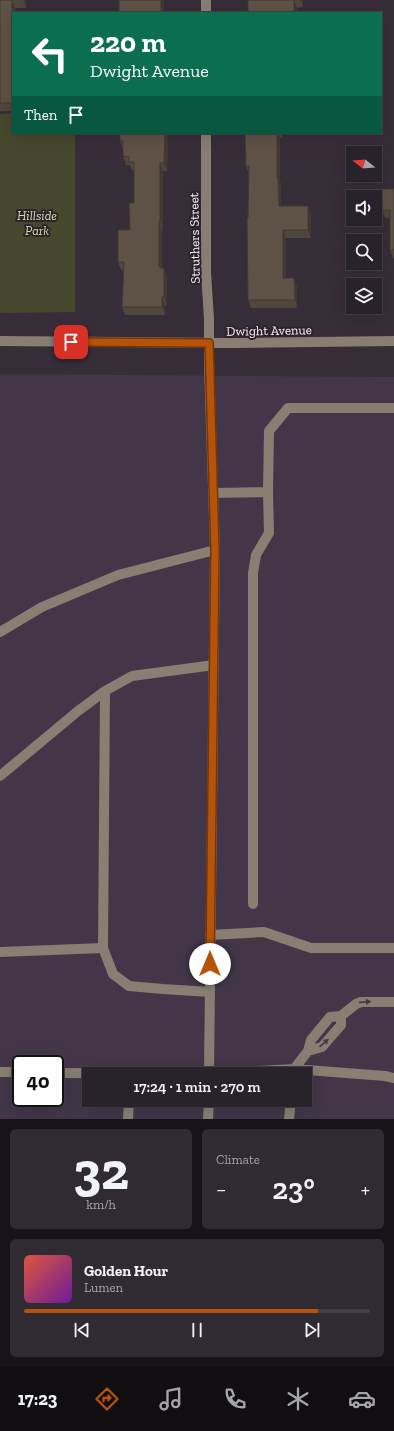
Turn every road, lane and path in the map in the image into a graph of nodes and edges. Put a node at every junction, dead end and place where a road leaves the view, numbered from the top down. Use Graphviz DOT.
graph roads {
  1 [pos="206,0"];
  2 [pos="206,12"];
  3 [pos="206,134"];
  4 [pos="0,341"];
  5 [pos="394,341"];
  6 [pos="209,343"];
  7 [pos="394,408"];
  8 [pos="268,492"];
  9 [pos="213,493"];
  10 [pos="215,550"];
  11 [pos="0,632"];
  12 [pos="214,665"];
  13 [pos="105,691"];
  14 [pos="0,776"];
  15 [pos="254,904"];
  16 [pos="210,935"];
  17 [pos="103,948"];
  18 [pos="394,948"];
  19 [pos="0,952"];
  20 [pos="210,992"];
  21 [pos="394,1002"];
  22 [pos="209,1067"];
  23 [pos="297,1067"];
  24 [pos="0,1072"];
  25 [pos="12,1072"];
  26 [pos="64,1072"];
  27 [pos="82,1073"];
  28 [pos="312,1073"];
  29 [pos="394,1078"];
  30 [pos="129,1107"];
  31 [pos="209,1107"];
  32 [pos="290,1107"];
  33 [pos="128,1119"];
  34 [pos="208,1119"];
  35 [pos="289,1119"];
  1 -- 2 [label="street"];
  3 -- 6 [label="street, Struthers Street"];
  4 -- 6 [label="street, Dwight Avenue"];
  5 -- 6 [label="street, Dwight Avenue"];
  6 -- 9 [label="street, Struthers Street"];
  7 -- 8 [label="street"];
  8 -- 9 [label="street"];
  8 -- 15 [label="street"];
  9 -- 10 [label="street, Struthers Street"];
  10 -- 11 [label="street"];
  10 -- 12 [label="street, Struthers Street"];
  12 -- 13 [label="street"];
  12 -- 16 [label="street, Struthers Street"];
  13 -- 14 [label="street"];
  13 -- 17 [label="street"];
  16 -- 18 [label="street"];
  16 -- 20 [label="street, Struthers Street"];
  17 -- 19 [label="street"];
  17 -- 20 [label="street"];
  20 -- 22 [label="street, Struthers Street"];
  23 -- 21 [label="street, one-way"];
  24 -- 25 [label="street"];
  26 -- 27 [label="street"];
  28 -- 29 [label="street"];
  30 -- 33 [label="street"];
  31 -- 34 [label="street"];
  32 -- 35 [label="street"];
}
